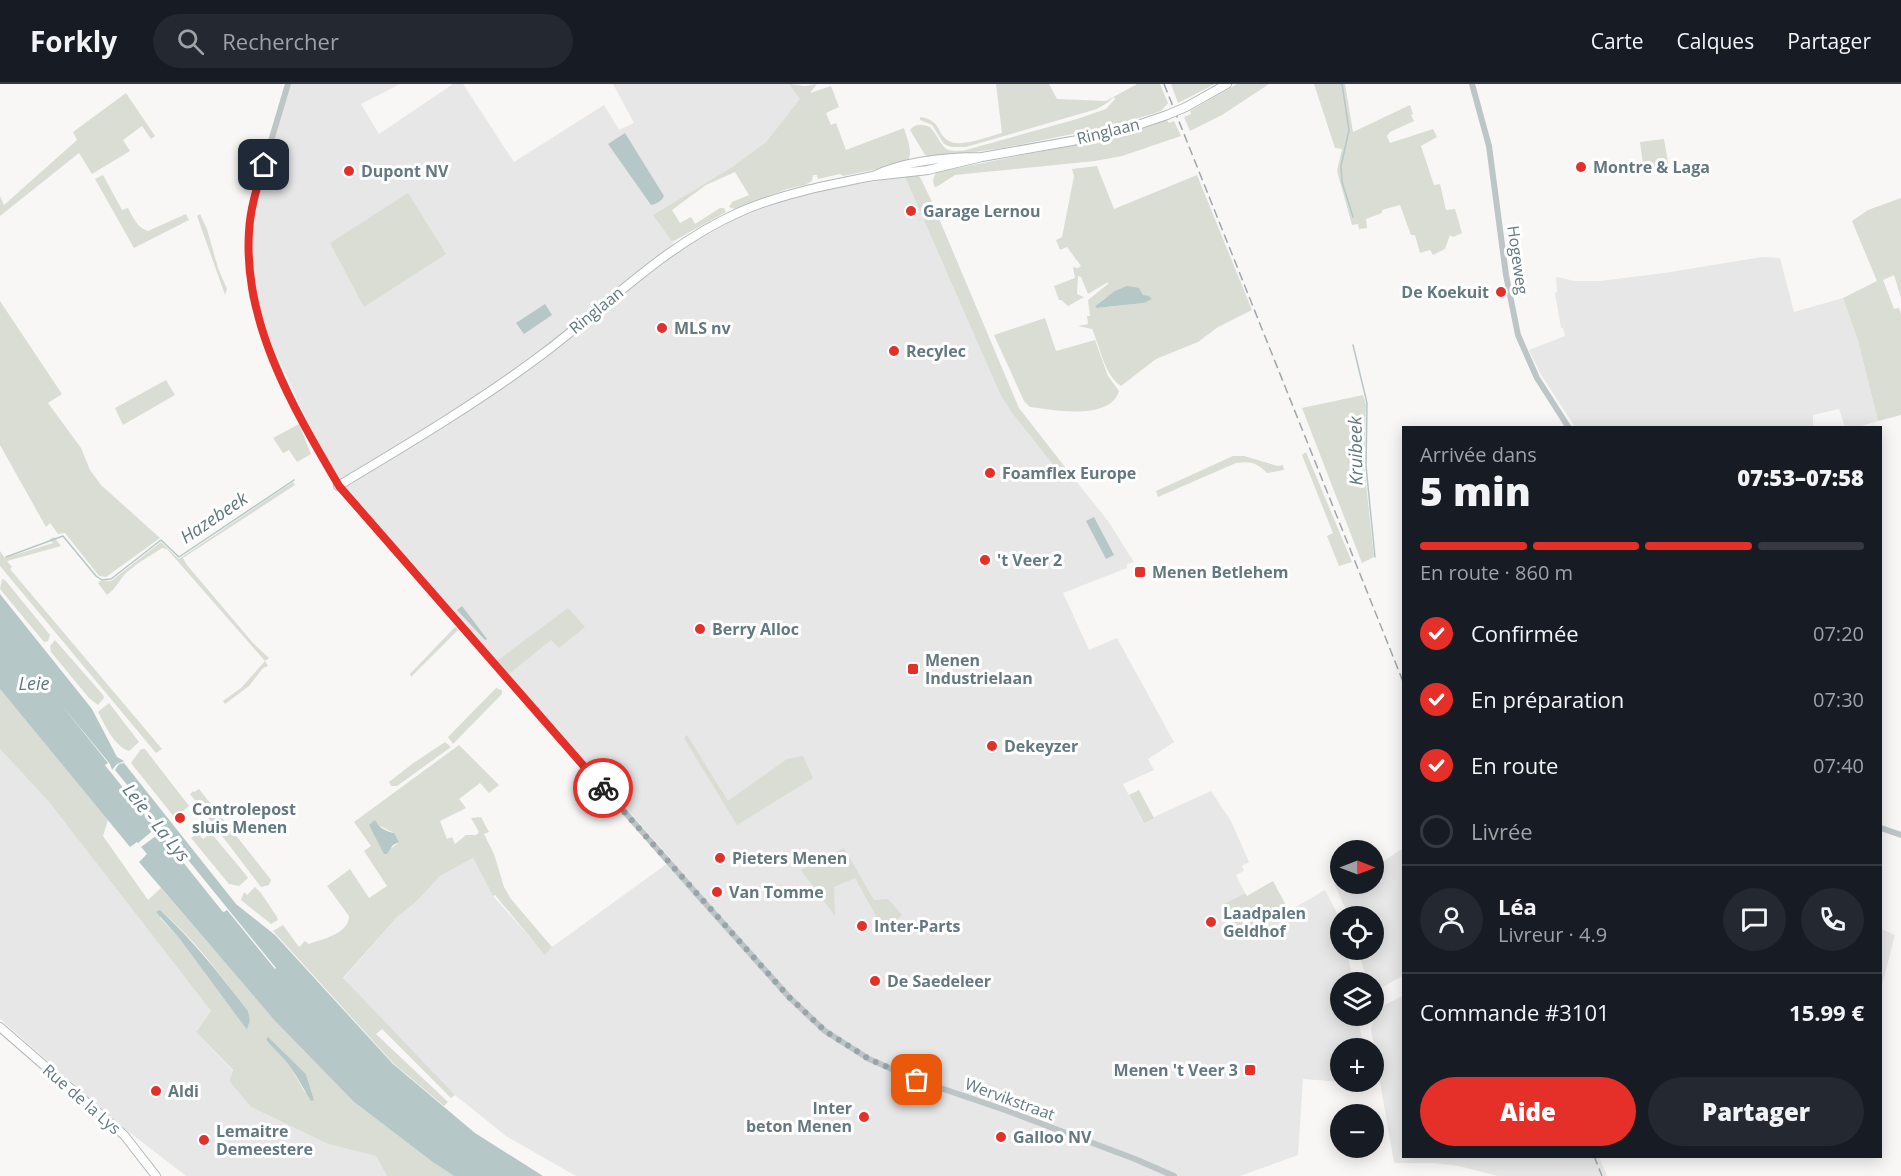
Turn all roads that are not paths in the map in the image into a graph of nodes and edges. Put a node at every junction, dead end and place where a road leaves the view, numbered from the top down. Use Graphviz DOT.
graph roads {
  1 [pos="288,84"];
  2 [pos="1227,84"];
  3 [pos="1472,84"];
  4 [pos="1568,426"];
  5 [pos="337,483"];
  6 [pos="1882,828"];
  7 [pos="1901,835"];
  8 [pos="0,1027"];
  9 [pos="156,1176"];
  10 [pos="1174,1176"];
  1 -- 5 [label="street, Wervikstraat"];
  2 -- 5 [label="main road, Ringlaan, bridge"];
  3 -- 4 [label="street, Hogeweg"];
  5 -- 10 [label="street, Wervikstraat"];
  6 -- 7 [label="street"];
  8 -- 9 [label="main road, Rue de la Lys"];
}
